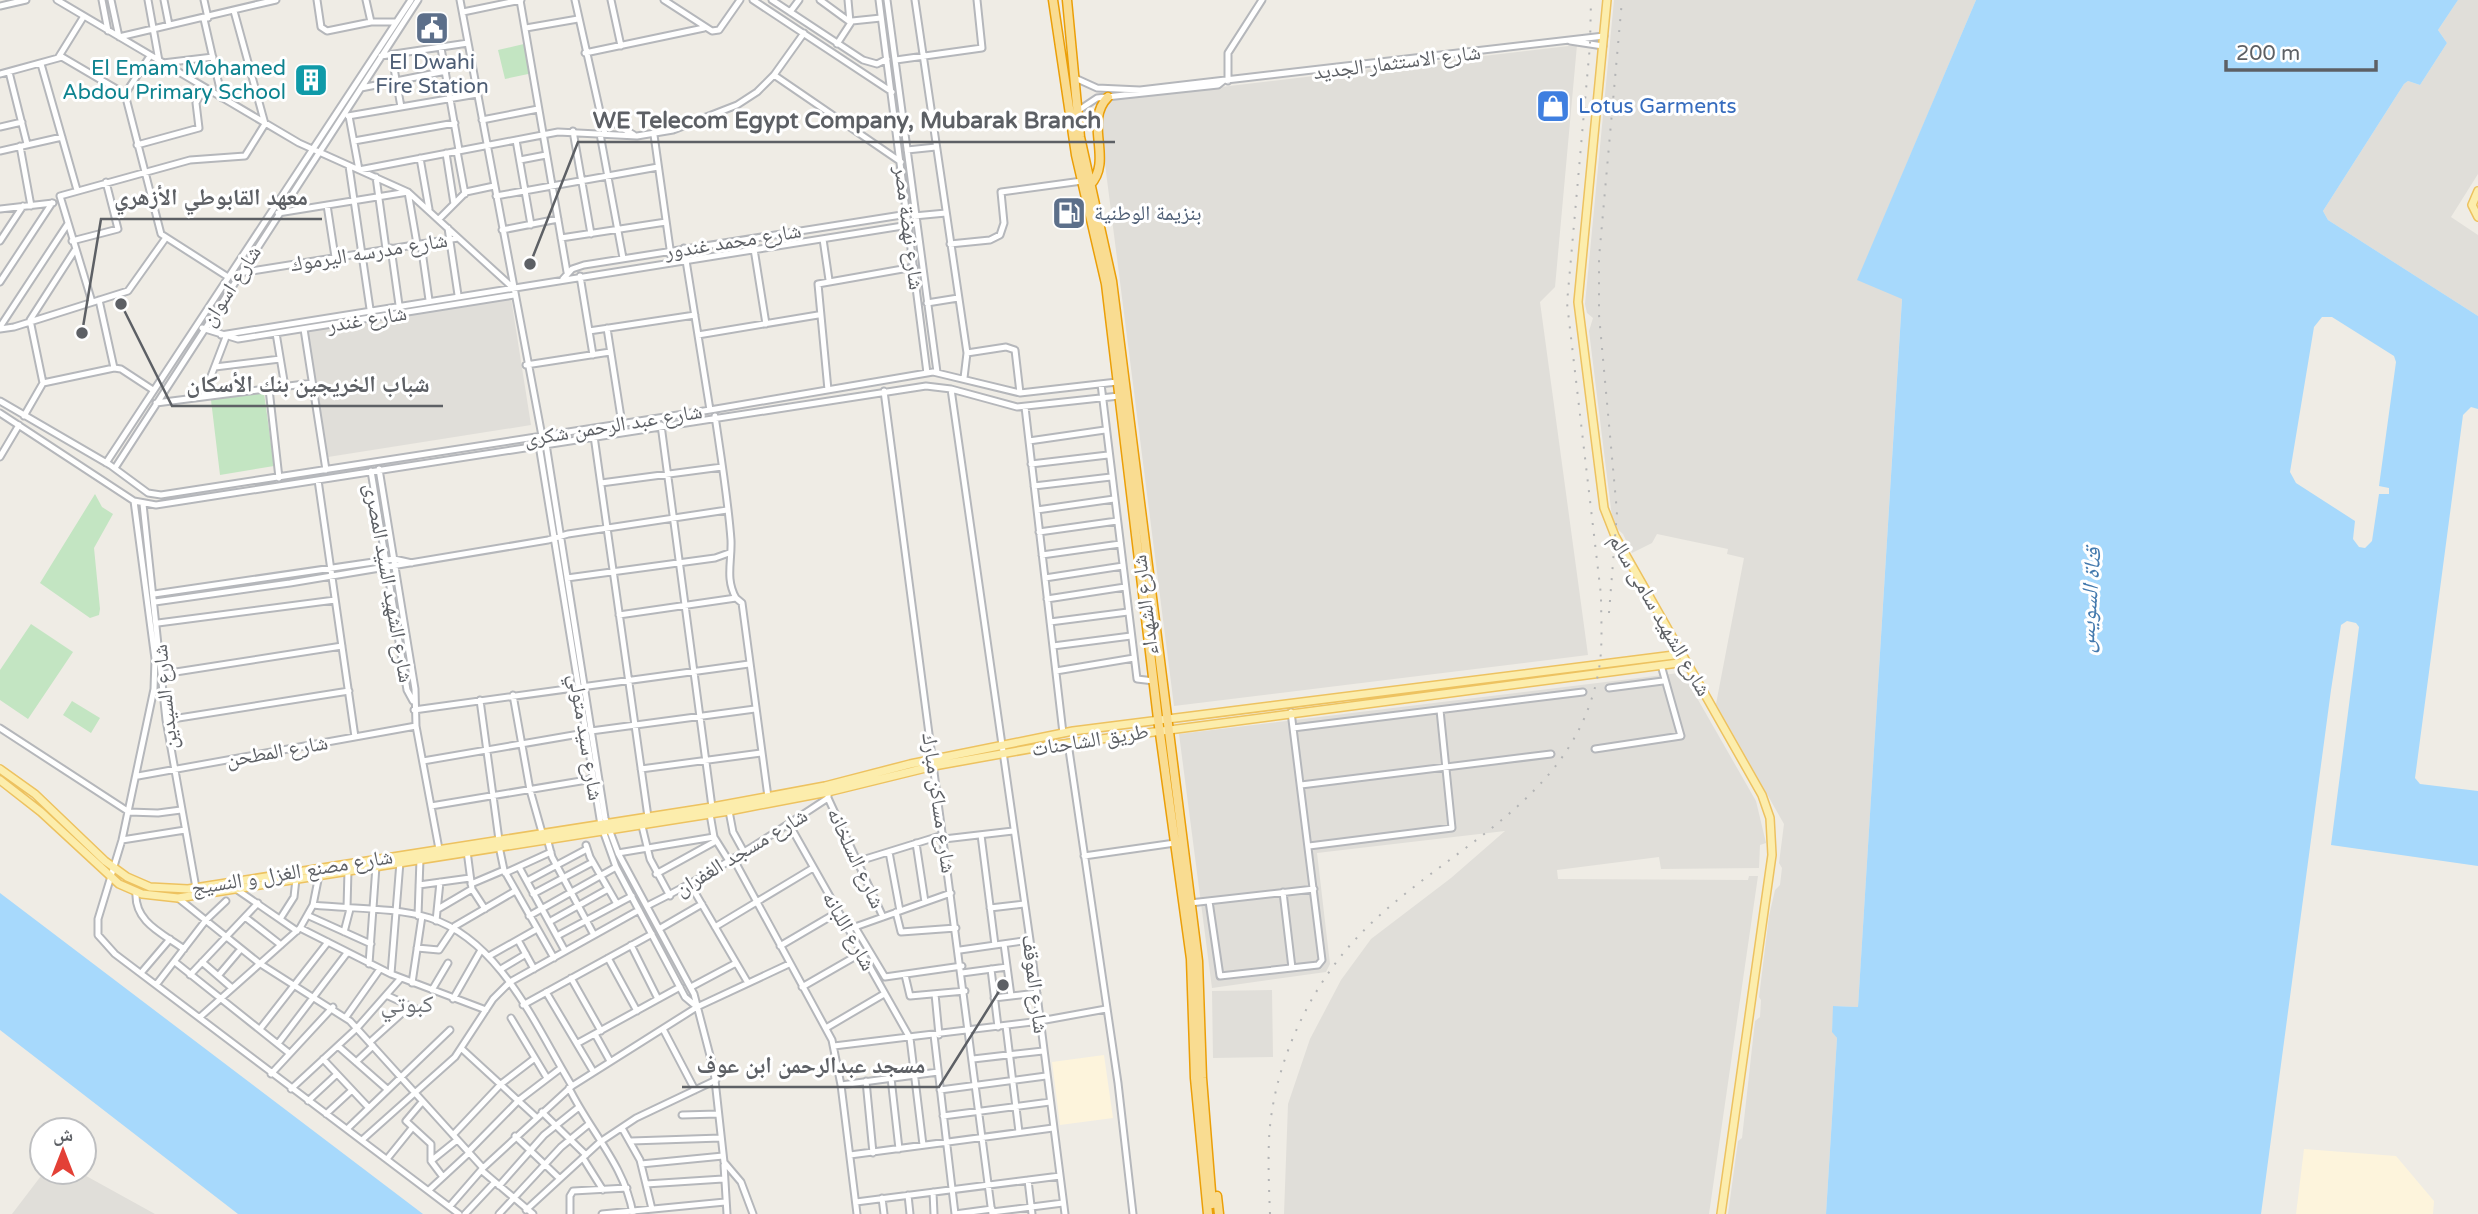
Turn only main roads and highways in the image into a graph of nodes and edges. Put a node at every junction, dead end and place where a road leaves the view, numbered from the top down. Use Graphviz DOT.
graph roads {
  1 [pos="1067,0"];
  2 [pos="1607,0"];
  3 [pos="1055,2"];
  4 [pos="1109,93"];
  5 [pos="1086,183"];
  6 [pos="2478,191"];
  7 [pos="2478,217"];
  8 [pos="1148,603"];
  9 [pos="1682,654"];
  10 [pos="1686,662"];
  11 [pos="1457,687"];
  12 [pos="1336,697"];
  13 [pos="1310,700"];
  14 [pos="1338,706"];
  15 [pos="1312,709"];
  16 [pos="1163,724"];
  17 [pos="1054,734"];
  18 [pos="1037,738"];
  19 [pos="1056,745"];
  20 [pos="1040,747"];
  21 [pos="1000,750"];
  22 [pos="933,763"];
  23 [pos="0,769"];
  24 [pos="0,780"];
  25 [pos="711,811"];
  26 [pos="605,827"];
  27 [pos="499,843"];
  28 [pos="1209,1164"];
  29 [pos="1208,1212"];
  30 [pos="1219,1214"];
  31 [pos="1721,1214"];
  1 -- 5 [label="highway, شارع الشهداء"];
  2 -- 9 [label="main road, شارع الشهيد سامى سالم"];
  3 -- 5 [label="highway, شارع الشهداء"];
  4 -- 5 [label="highway"];
  5 -- 8 [label="highway, شارع الشهداء"];
  5 -- 8 [label="highway, شارع الشهداء"];
  6 -- 7 [label="main road"];
  8 -- 16 [label="highway, شارع الشهداء"];
  8 -- 16 [label="highway, شارع الشهداء"];
  9 -- 10 [label="main road, شارع الشهيد سامى سالم"];
  9 -- 11 [label="main road, طريق الشاحنات"];
  10 -- 11 [label="main road, طريق الشاحنات"];
  10 -- 31 [label="main road, شارع الشهيد سامى سالم"];
  11 -- 12 [label="main road, طريق الشاحنات"];
  11 -- 14 [label="main road, طريق الشاحنات"];
  12 -- 13 [label="main road, طريق الشاحنات"];
  12 -- 14 [label="main road"];
  13 -- 15 [label="main road"];
  13 -- 16 [label="main road, طريق الشاحنات"];
  14 -- 15 [label="main road, طريق الشاحنات"];
  15 -- 16 [label="main road, طريق الشاحنات"];
  16 -- 17 [label="main road, طريق الشاحنات"];
  16 -- 19 [label="main road, طريق الشاحنات"];
  16 -- 28 [label="highway, شارع الشهداء"];
  16 -- 29 [label="highway, شارع الشهداء"];
  17 -- 18 [label="main road, طريق الشاحنات"];
  17 -- 19 [label="main road"];
  18 -- 20 [label="main road"];
  18 -- 21 [label="main road, طريق الشاحنات"];
  19 -- 20 [label="main road, طريق الشاحنات"];
  20 -- 21 [label="main road, طريق الشاحنات"];
  21 -- 22 [label="main road, طريق الشاحنات"];
  22 -- 25 [label="main road, طريق الشاحنات"];
  22 -- 25 [label="main road, طريق الشاحنات"];
  23 -- 27 [label="main road, شارع مصنع الغزل و النسيج"];
  24 -- 27 [label="main road, شارع مصنع الغزل و النسيج"];
  25 -- 26 [label="main road, طريق الشاحنات"];
  25 -- 26 [label="main road, طريق الشاحنات"];
  26 -- 27 [label="main road, طريق الشاحنات"];
  28 -- 29 [label="highway, شارع الشهداء"];
  28 -- 30 [label="highway"];
}
